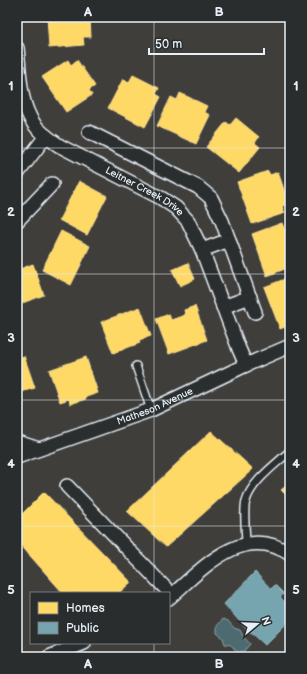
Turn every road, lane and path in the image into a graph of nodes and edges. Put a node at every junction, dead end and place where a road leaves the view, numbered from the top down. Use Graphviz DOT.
graph roads {
  1 [pos="17,48"];
  2 [pos="89,132"];
  3 [pos="46,136"];
  4 [pos="17,174"];
  5 [pos="52,184"];
  6 [pos="18,218"];
  7 [pos="229,240"];
  8 [pos="202,250"];
  9 [pos="250,297"];
  10 [pos="223,307"];
  11 [pos="255,312"];
  12 [pos="290,346"];
  13 [pos="246,365"];
  14 [pos="136,366"];
  15 [pos="151,410"];
  16 [pos="17,442"];
  17 [pos="39,449"];
  18 [pos="290,451"];
  19 [pos="17,457"];
  20 [pos="67,486"];
  21 [pos="246,544"];
  22 [pos="290,554"];
  23 [pos="167,592"];
  24 [pos="171,596"];
  25 [pos="82,644"];
  26 [pos="49,657"];
  1 -- 3 [label="street, Leitner Creek Drive"];
  2 -- 7 [label="street"];
  3 -- 4 [label="street"];
  3 -- 8 [label="street, Leitner Creek Drive"];
  5 -- 6 [label="street"];
  7 -- 8 [label="street"];
  7 -- 9 [label="street"];
  8 -- 10 [label="street, Leitner Creek Drive"];
  9 -- 10 [label="street"];
  9 -- 11 [label="street"];
  10 -- 13 [label="street, Leitner Creek Drive"];
  12 -- 13 [label="street, Matheson Avenue"];
  13 -- 15 [label="street, Matheson Avenue"];
  14 -- 15 [label="lane"];
  15 -- 17 [label="street, Matheson Avenue"];
  16 -- 17 [label="street"];
  17 -- 19 [label="street, Matheson Avenue"];
  18 -- 21 [label="lane"];
  20 -- 23 [label="street"];
  21 -- 22 [label="street"];
  21 -- 24 [label="street"];
  25 -- 26 [label="street"];
}
